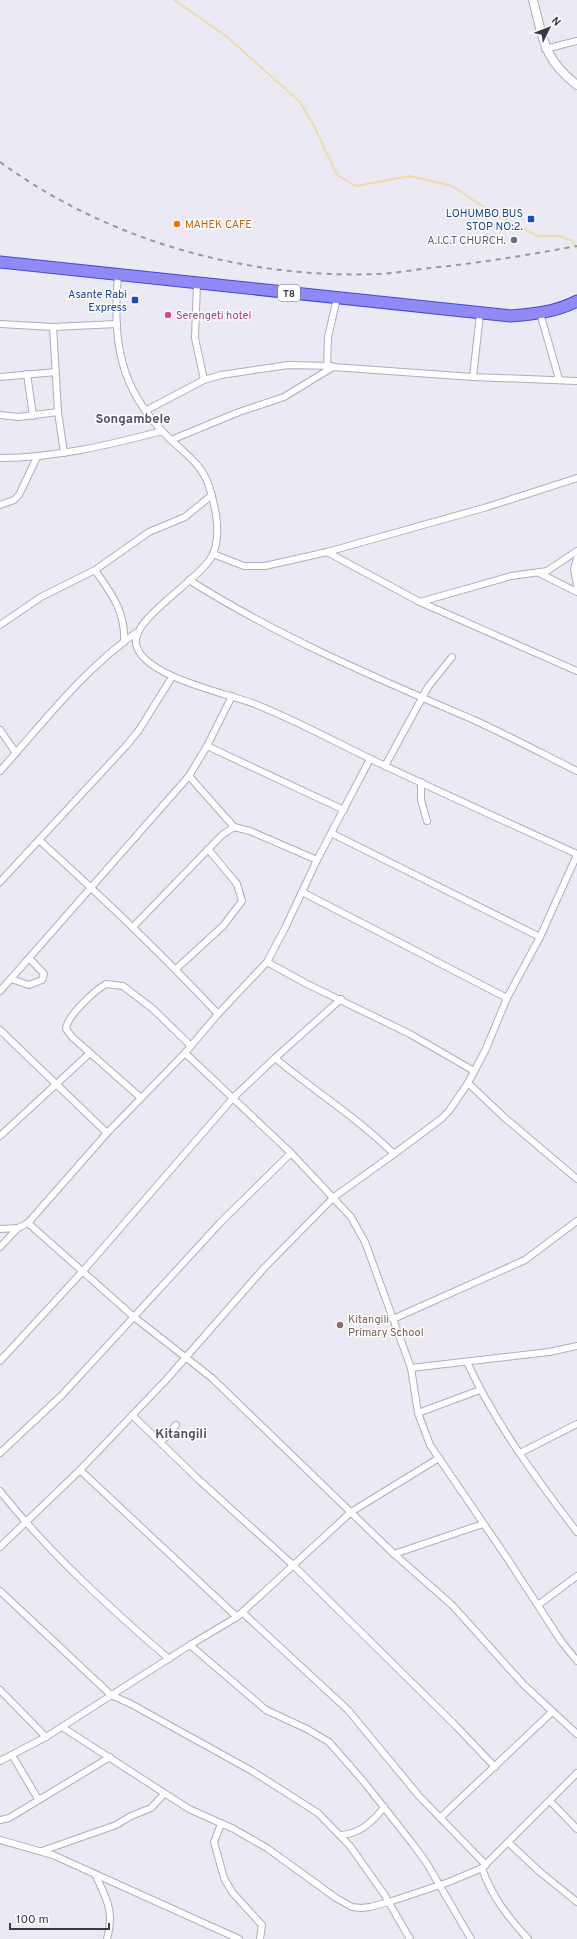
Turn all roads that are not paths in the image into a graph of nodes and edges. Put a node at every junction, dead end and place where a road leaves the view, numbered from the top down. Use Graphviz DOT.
graph roads {
  1 [pos="533,0"];
  2 [pos="577,41"];
  3 [pos="545,49"];
  4 [pos="577,85"];
  5 [pos="0,262"];
  6 [pos="118,275"];
  7 [pos="197,283"];
  8 [pos="337,298"];
  9 [pos="577,301"];
  10 [pos="540,313"];
  11 [pos="480,314"];
  12 [pos="0,324"];
  13 [pos="117,324"];
  14 [pos="53,327"];
  15 [pos="330,366"];
  16 [pos="56,372"];
  17 [pos="28,374"];
  18 [pos="0,377"];
  19 [pos="473,377"];
  20 [pos="204,380"];
  21 [pos="559,380"];
  22 [pos="577,381"];
  23 [pos="145,411"];
  24 [pos="58,412"];
  25 [pos="0,415"];
  26 [pos="33,416"];
  27 [pos="162,431"];
  28 [pos="170,440"];
  29 [pos="64,453"];
  30 [pos="37,457"];
  31 [pos="0,458"];
  32 [pos="577,478"];
  33 [pos="212,494"];
  34 [pos="0,505"];
  35 [pos="577,551"];
  36 [pos="327,552"];
  37 [pos="213,554"];
  38 [pos="577,558"];
  39 [pos="95,570"];
  40 [pos="539,572"];
  41 [pos="189,580"];
  42 [pos="577,586"];
  43 [pos="577,592"];
  44 [pos="420,602"];
  45 [pos="0,624"];
  46 [pos="137,632"];
  47 [pos="124,642"];
  48 [pos="452,657"];
  49 [pos="577,671"];
  50 [pos="172,677"];
  51 [pos="232,696"];
  52 [pos="421,699"];
  53 [pos="0,730"];
  54 [pos="207,746"];
  55 [pos="16,753"];
  56 [pos="370,759"];
  57 [pos="386,766"];
  58 [pos="0,771"];
  59 [pos="577,771"];
  60 [pos="189,776"];
  61 [pos="421,782"];
  62 [pos="344,810"];
  63 [pos="427,821"];
  64 [pos="234,827"];
  65 [pos="331,833"];
  66 [pos="39,840"];
  67 [pos="208,849"];
  68 [pos="577,855"];
  69 [pos="316,860"];
  70 [pos="0,882"];
  71 [pos="90,886"];
  72 [pos="302,892"];
  73 [pos="133,927"];
  74 [pos="540,937"];
  75 [pos="30,959"];
  76 [pos="267,962"];
  77 [pos="176,969"];
  78 [pos="11,979"];
  79 [pos="0,991"];
  80 [pos="507,998"];
  81 [pos="341,999"];
  82 [pos="218,1014"];
  83 [pos="0,1030"];
  84 [pos="191,1046"];
  85 [pos="185,1052"];
  86 [pos="90,1053"];
  87 [pos="275,1058"];
  88 [pos="474,1071"];
  89 [pos="468,1083"];
  90 [pos="55,1084"];
  91 [pos="141,1098"];
  92 [pos="233,1098"];
  93 [pos="1,1131"];
  94 [pos="107,1133"];
  95 [pos="291,1153"];
  96 [pos="394,1154"];
  97 [pos="577,1179"];
  98 [pos="334,1197"];
  99 [pos="577,1221"];
  100 [pos="28,1223"];
  101 [pos="18,1228"];
  102 [pos="0,1229"];
  103 [pos="0,1247"];
  104 [pos="83,1271"];
  105 [pos="134,1317"];
  106 [pos="393,1319"];
  107 [pos="577,1346"];
  108 [pos="185,1356"];
  109 [pos="0,1361"];
  110 [pos="467,1362"];
  111 [pos="411,1368"];
  112 [pos="480,1390"];
  113 [pos="418,1413"];
  114 [pos="132,1415"];
  115 [pos="577,1424"];
  116 [pos="176,1426"];
  117 [pos="160,1442"];
  118 [pos="0,1453"];
  119 [pos="520,1453"];
  120 [pos="439,1458"];
  121 [pos="80,1470"];
  122 [pos="0,1491"];
  123 [pos="350,1512"];
  124 [pos="26,1523"];
  125 [pos="483,1524"];
  126 [pos="577,1532"];
  127 [pos="0,1547"];
  128 [pos="394,1554"];
  129 [pos="294,1566"];
  130 [pos="577,1576"];
  131 [pos="0,1591"];
  132 [pos="538,1605"];
  133 [pos="243,1613"];
  134 [pos="237,1617"];
  135 [pos="190,1645"];
  136 [pos="168,1659"];
  137 [pos="577,1661"];
  138 [pos="0,1690"];
  139 [pos="110,1695"];
  140 [pos="552,1712"];
  141 [pos="62,1727"];
  142 [pos="577,1734"];
  143 [pos="46,1737"];
  144 [pos="12,1755"];
  145 [pos="110,1757"];
  146 [pos="0,1761"];
  147 [pos="495,1767"];
  148 [pos="577,1773"];
  149 [pos="164,1794"];
  150 [pos="38,1799"];
  151 [pos="550,1801"];
  152 [pos="384,1807"];
  153 [pos="440,1818"];
  154 [pos="0,1820"];
  155 [pos="221,1824"];
  156 [pos="577,1829"];
  157 [pos="341,1835"];
  158 [pos="0,1840"];
  159 [pos="509,1843"];
  160 [pos="42,1851"];
  161 [pos="484,1867"];
  162 [pos="95,1874"];
  163 [pos="438,1886"];
  164 [pos="389,1902"];
  165 [pos="577,1902"];
  166 [pos="107,1939"];
  167 [pos="239,1939"];
  168 [pos="260,1939"];
  169 [pos="410,1939"];
  170 [pos="471,1939"];
  171 [pos="528,1939"];
  1 -- 3 [label="street"];
  2 -- 3 [label="street"];
  3 -- 4 [label="street"];
  5 -- 6 [label="highway, T8"];
  6 -- 7 [label="highway, T8"];
  6 -- 13 [label="street"];
  7 -- 8 [label="highway, T8"];
  7 -- 20 [label="street"];
  8 -- 11 [label="highway, T8"];
  8 -- 15 [label="street"];
  9 -- 10 [label="highway, T8"];
  10 -- 11 [label="highway, T8"];
  10 -- 21 [label="street"];
  11 -- 19 [label="street"];
  12 -- 14 [label="street"];
  13 -- 14 [label="street"];
  13 -- 23 [label="street"];
  14 -- 16 [label="street"];
  15 -- 19 [label="street"];
  15 -- 20 [label="street"];
  15 -- 28 [label="street"];
  16 -- 17 [label="street"];
  16 -- 24 [label="street"];
  17 -- 18 [label="street"];
  17 -- 26 [label="street"];
  19 -- 21 [label="street"];
  20 -- 23 [label="street"];
  21 -- 22 [label="street"];
  23 -- 27 [label="street"];
  24 -- 26 [label="street"];
  24 -- 29 [label="street"];
  25 -- 26 [label="street"];
  27 -- 28 [label="street"];
  27 -- 29 [label="street"];
  28 -- 33 [label="street"];
  29 -- 30 [label="street"];
  30 -- 31 [label="street"];
  30 -- 34 [label="street"];
  32 -- 36 [label="street"];
  33 -- 37 [label="street"];
  33 -- 39 [label="street"];
  35 -- 40 [label="street"];
  36 -- 37 [label="street"];
  36 -- 44 [label="street"];
  37 -- 41 [label="street"];
  38 -- 42 [label="street"];
  39 -- 45 [label="street"];
  39 -- 47 [label="street"];
  40 -- 43 [label="street"];
  40 -- 44 [label="street"];
  41 -- 46 [label="street"];
  41 -- 52 [label="street"];
  44 -- 49 [label="street"];
  46 -- 47 [label="street"];
  46 -- 50 [label="street"];
  47 -- 55 [label="street"];
  48 -- 52 [label="street"];
  50 -- 51 [label="street"];
  50 -- 66 [label="street"];
  51 -- 54 [label="street"];
  51 -- 56 [label="street"];
  52 -- 57 [label="street"];
  52 -- 59 [label="street"];
  53 -- 55 [label="street"];
  54 -- 60 [label="street"];
  54 -- 62 [label="street"];
  55 -- 58 [label="street"];
  56 -- 57 [label="street"];
  56 -- 62 [label="street"];
  57 -- 61 [label="street"];
  60 -- 64 [label="street"];
  60 -- 71 [label="street"];
  61 -- 63 [label="street"];
  61 -- 68 [label="street"];
  62 -- 65 [label="street"];
  64 -- 67 [label="street"];
  64 -- 69 [label="street"];
  65 -- 69 [label="street"];
  65 -- 74 [label="street"];
  66 -- 70 [label="street"];
  66 -- 71 [label="street"];
  67 -- 73 [label="street"];
  67 -- 77 [label="street"];
  68 -- 74 [label="street"];
  69 -- 72 [label="street"];
  71 -- 73 [label="street"];
  71 -- 75 [label="street"];
  72 -- 76 [label="street"];
  72 -- 80 [label="street"];
  73 -- 77 [label="street"];
  74 -- 80 [label="street"];
  75 -- 78 [label="street"];
  75 -- 78 [label="street"];
  76 -- 81 [label="street"];
  76 -- 82 [label="street"];
  77 -- 82 [label="street"];
  78 -- 79 [label="street"];
  80 -- 88 [label="street"];
  81 -- 87 [label="street"];
  81 -- 88 [label="street"];
  82 -- 84 [label="street"];
  83 -- 90 [label="street"];
  84 -- 85 [label="street"];
  84 -- 86 [label="street"];
  85 -- 91 [label="street"];
  85 -- 92 [label="street"];
  86 -- 90 [label="street"];
  86 -- 91 [label="street"];
  87 -- 92 [label="street"];
  87 -- 96 [label="street"];
  88 -- 89 [label="street"];
  89 -- 96 [label="street"];
  89 -- 97 [label="street"];
  90 -- 93 [label="street"];
  90 -- 94 [label="street"];
  91 -- 94 [label="street"];
  92 -- 95 [label="street"];
  92 -- 104 [label="street"];
  94 -- 100 [label="street"];
  95 -- 98 [label="street"];
  95 -- 105 [label="street"];
  96 -- 98 [label="street"];
  98 -- 106 [label="street"];
  98 -- 108 [label="street"];
  99 -- 106 [label="street"];
  100 -- 101 [label="street"];
  100 -- 104 [label="street"];
  101 -- 102 [label="street"];
  101 -- 103 [label="street"];
  104 -- 105 [label="street"];
  104 -- 109 [label="street"];
  105 -- 108 [label="street"];
  105 -- 118 [label="street"];
  106 -- 111 [label="street"];
  107 -- 110 [label="street"];
  108 -- 114 [label="street"];
  108 -- 123 [label="street"];
  110 -- 111 [label="street"];
  110 -- 112 [label="street"];
  111 -- 113 [label="street"];
  112 -- 113 [label="street"];
  112 -- 119 [label="street"];
  113 -- 120 [label="street"];
  114 -- 117 [label="street"];
  114 -- 121 [label="street"];
  115 -- 119 [label="street"];
  116 -- 117 [label="street"];
  117 -- 129 [label="street"];
  119 -- 126 [label="street"];
  120 -- 123 [label="street"];
  120 -- 125 [label="street"];
  121 -- 124 [label="street"];
  121 -- 134 [label="street"];
  122 -- 124 [label="street"];
  123 -- 128 [label="street"];
  123 -- 129 [label="street"];
  124 -- 127 [label="street"];
  124 -- 136 [label="street"];
  125 -- 128 [label="street"];
  125 -- 132 [label="street"];
  128 -- 140 [label="street"];
  129 -- 133 [label="street"];
  129 -- 147 [label="street"];
  130 -- 132 [label="street"];
  131 -- 139 [label="street"];
  132 -- 137 [label="street"];
  133 -- 134 [label="street"];
  133 -- 153 [label="street"];
  134 -- 135 [label="street"];
  135 -- 136 [label="street"];
  135 -- 152 [label="street"];
  136 -- 139 [label="street"];
  138 -- 143 [label="street"];
  139 -- 141 [label="street"];
  139 -- 157 [label="street"];
  140 -- 142 [label="street"];
  140 -- 147 [label="street"];
  141 -- 143 [label="street"];
  141 -- 145 [label="street"];
  143 -- 144 [label="street"];
  144 -- 146 [label="street"];
  144 -- 150 [label="street"];
  145 -- 149 [label="street"];
  145 -- 150 [label="street"];
  147 -- 153 [label="street"];
  148 -- 151 [label="street"];
  149 -- 155 [label="street"];
  149 -- 160 [label="street"];
  150 -- 154 [label="street"];
  151 -- 156 [label="street"];
  151 -- 159 [label="street"];
  152 -- 157 [label="street"];
  152 -- 163 [label="street"];
  153 -- 161 [label="street"];
  155 -- 164 [label="street"];
  155 -- 168 [label="street"];
  157 -- 164 [label="street"];
  158 -- 160 [label="street"];
  159 -- 161 [label="street"];
  159 -- 165 [label="street"];
  160 -- 162 [label="street"];
  161 -- 163 [label="street"];
  161 -- 171 [label="street"];
  162 -- 166 [label="street"];
  162 -- 167 [label="street"];
  163 -- 164 [label="street"];
  163 -- 170 [label="street"];
  164 -- 169 [label="street"];
}
